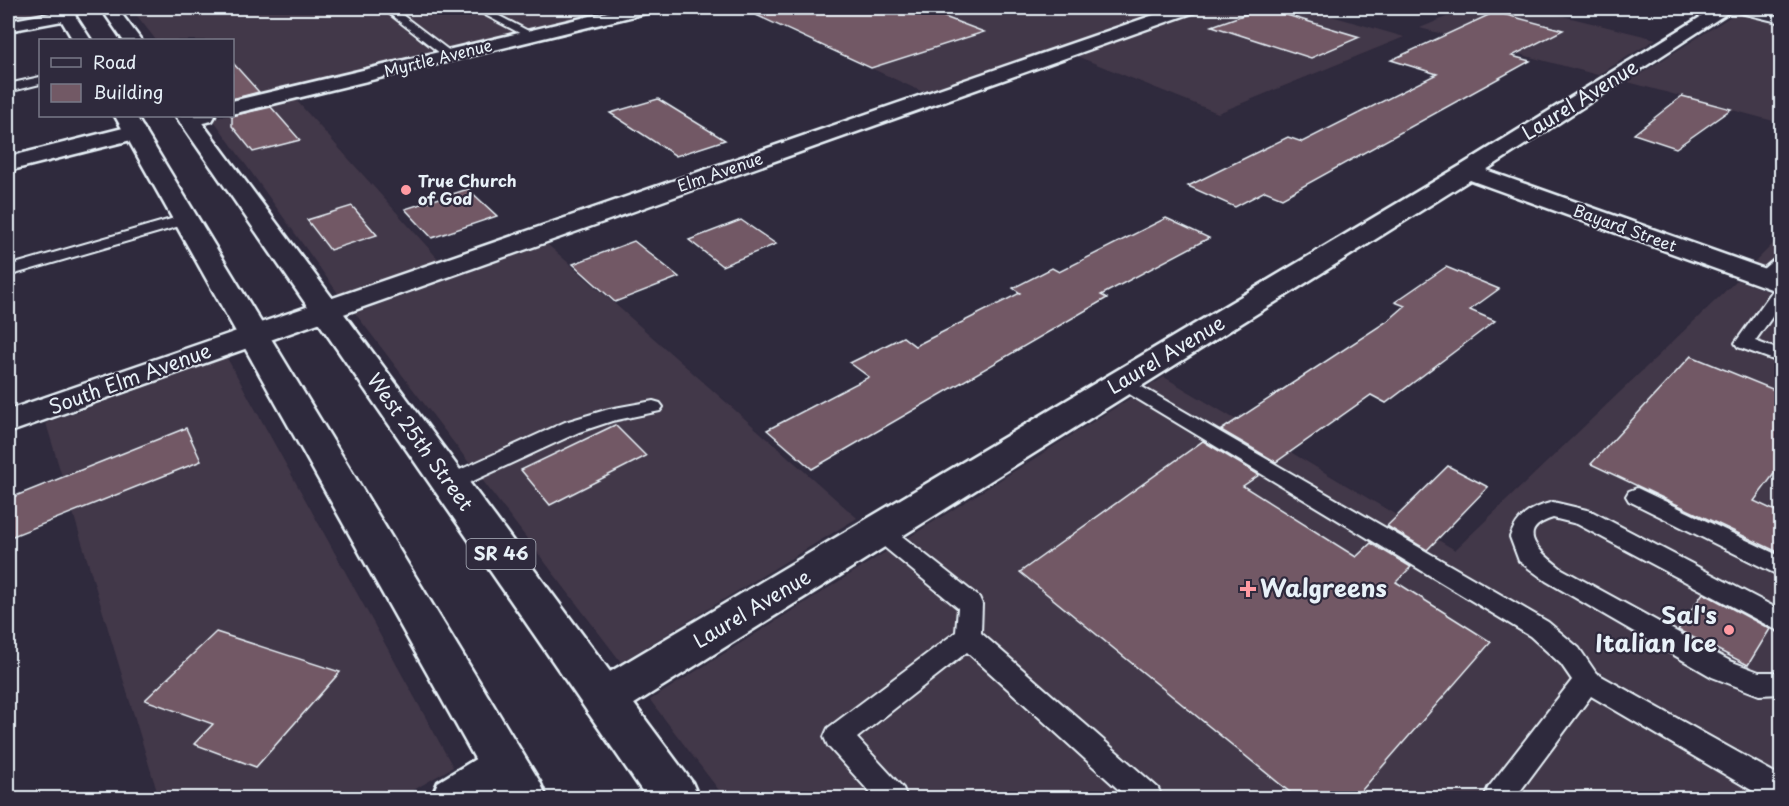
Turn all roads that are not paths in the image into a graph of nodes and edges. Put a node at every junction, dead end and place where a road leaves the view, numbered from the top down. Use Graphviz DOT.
graph roads {
  1 [pos="14,8"];
  2 [pos="109,8"];
  3 [pos="387,8"];
  4 [pos="477,8"];
  5 [pos="644,8"];
  6 [pos="1726,8"];
  7 [pos="8,9"];
  8 [pos="1179,9"];
  9 [pos="64,11"];
  10 [pos="1782,20"];
  11 [pos="8,26"];
  12 [pos="531,35"];
  13 [pos="81,39"];
  14 [pos="131,39"];
  15 [pos="450,55"];
  16 [pos="39,81"];
  17 [pos="8,88"];
  18 [pos="234,108"];
  19 [pos="188,117"];
  20 [pos="130,124"];
  21 [pos="8,164"];
  22 [pos="1468,171"];
  23 [pos="184,220"];
  24 [pos="1782,261"];
  25 [pos="8,271"];
  26 [pos="1775,285"];
  27 [pos="326,310"];
  28 [pos="252,336"];
  29 [pos="1782,358"];
  30 [pos="1123,382"];
  31 [pos="652,406"];
  32 [pos="8,422"];
  33 [pos="450,483"];
  34 [pos="1637,496"];
  35 [pos="880,531"];
  36 [pos="1782,568"];
  37 [pos="1782,623"];
  38 [pos="968,637"];
  39 [pos="1587,681"];
  40 [pos="1782,683"];
  41 [pos="604,699"];
  42 [pos="514,783"];
  43 [pos="1782,793"];
  44 [pos="455,798"];
  45 [pos="675,798"];
  46 [pos="893,798"];
  47 [pos="1148,798"];
  48 [pos="1498,798"];
  1 -- 7 [label="lane"];
  2 -- 14 [label="street"];
  3 -- 15 [label="lane"];
  4 -- 12 [label="lane"];
  5 -- 12 [label="street, Myrtle Avenue"];
  6 -- 10 [label="lane"];
  6 -- 22 [label="street, Laurel Avenue"];
  8 -- 27 [label="street, Elm Avenue"];
  9 -- 11 [label="street"];
  9 -- 13 [label="street"];
  12 -- 15 [label="street, Myrtle Avenue"];
  15 -- 18 [label="street, Myrtle Avenue"];
  16 -- 17 [label="lane"];
  19 -- 27 [label="street, West 25th Street / SR 46"];
  20 -- 21 [label="street"];
  20 -- 23 [label="street"];
  22 -- 26 [label="street, Bayard Street"];
  22 -- 30 [label="street, Laurel Avenue"];
  23 -- 25 [label="lane"];
  23 -- 28 [label="street"];
  24 -- 26 [label="lane"];
  26 -- 29 [label="lane"];
  27 -- 28 [label="street, Elm Avenue"];
  27 -- 33 [label="street, West 25th Street / SR 46"];
  28 -- 32 [label="street, South Elm Avenue"];
  28 -- 42 [label="street"];
  30 -- 35 [label="street, Laurel Avenue"];
  30 -- 39 [label="lane"];
  31 -- 33 [label="lane"];
  33 -- 41 [label="street, West 25th Street / SR 46"];
  34 -- 36 [label="lane"];
  35 -- 38 [label="lane"];
  35 -- 41 [label="street, Laurel Avenue"];
  37 -- 40 [label="lane"];
  38 -- 46 [label="lane"];
  38 -- 47 [label="lane"];
  39 -- 43 [label="lane"];
  39 -- 48 [label="lane"];
  41 -- 45 [label="street, West 25th Street / SR 46"];
  42 -- 44 [label="street"];
}
